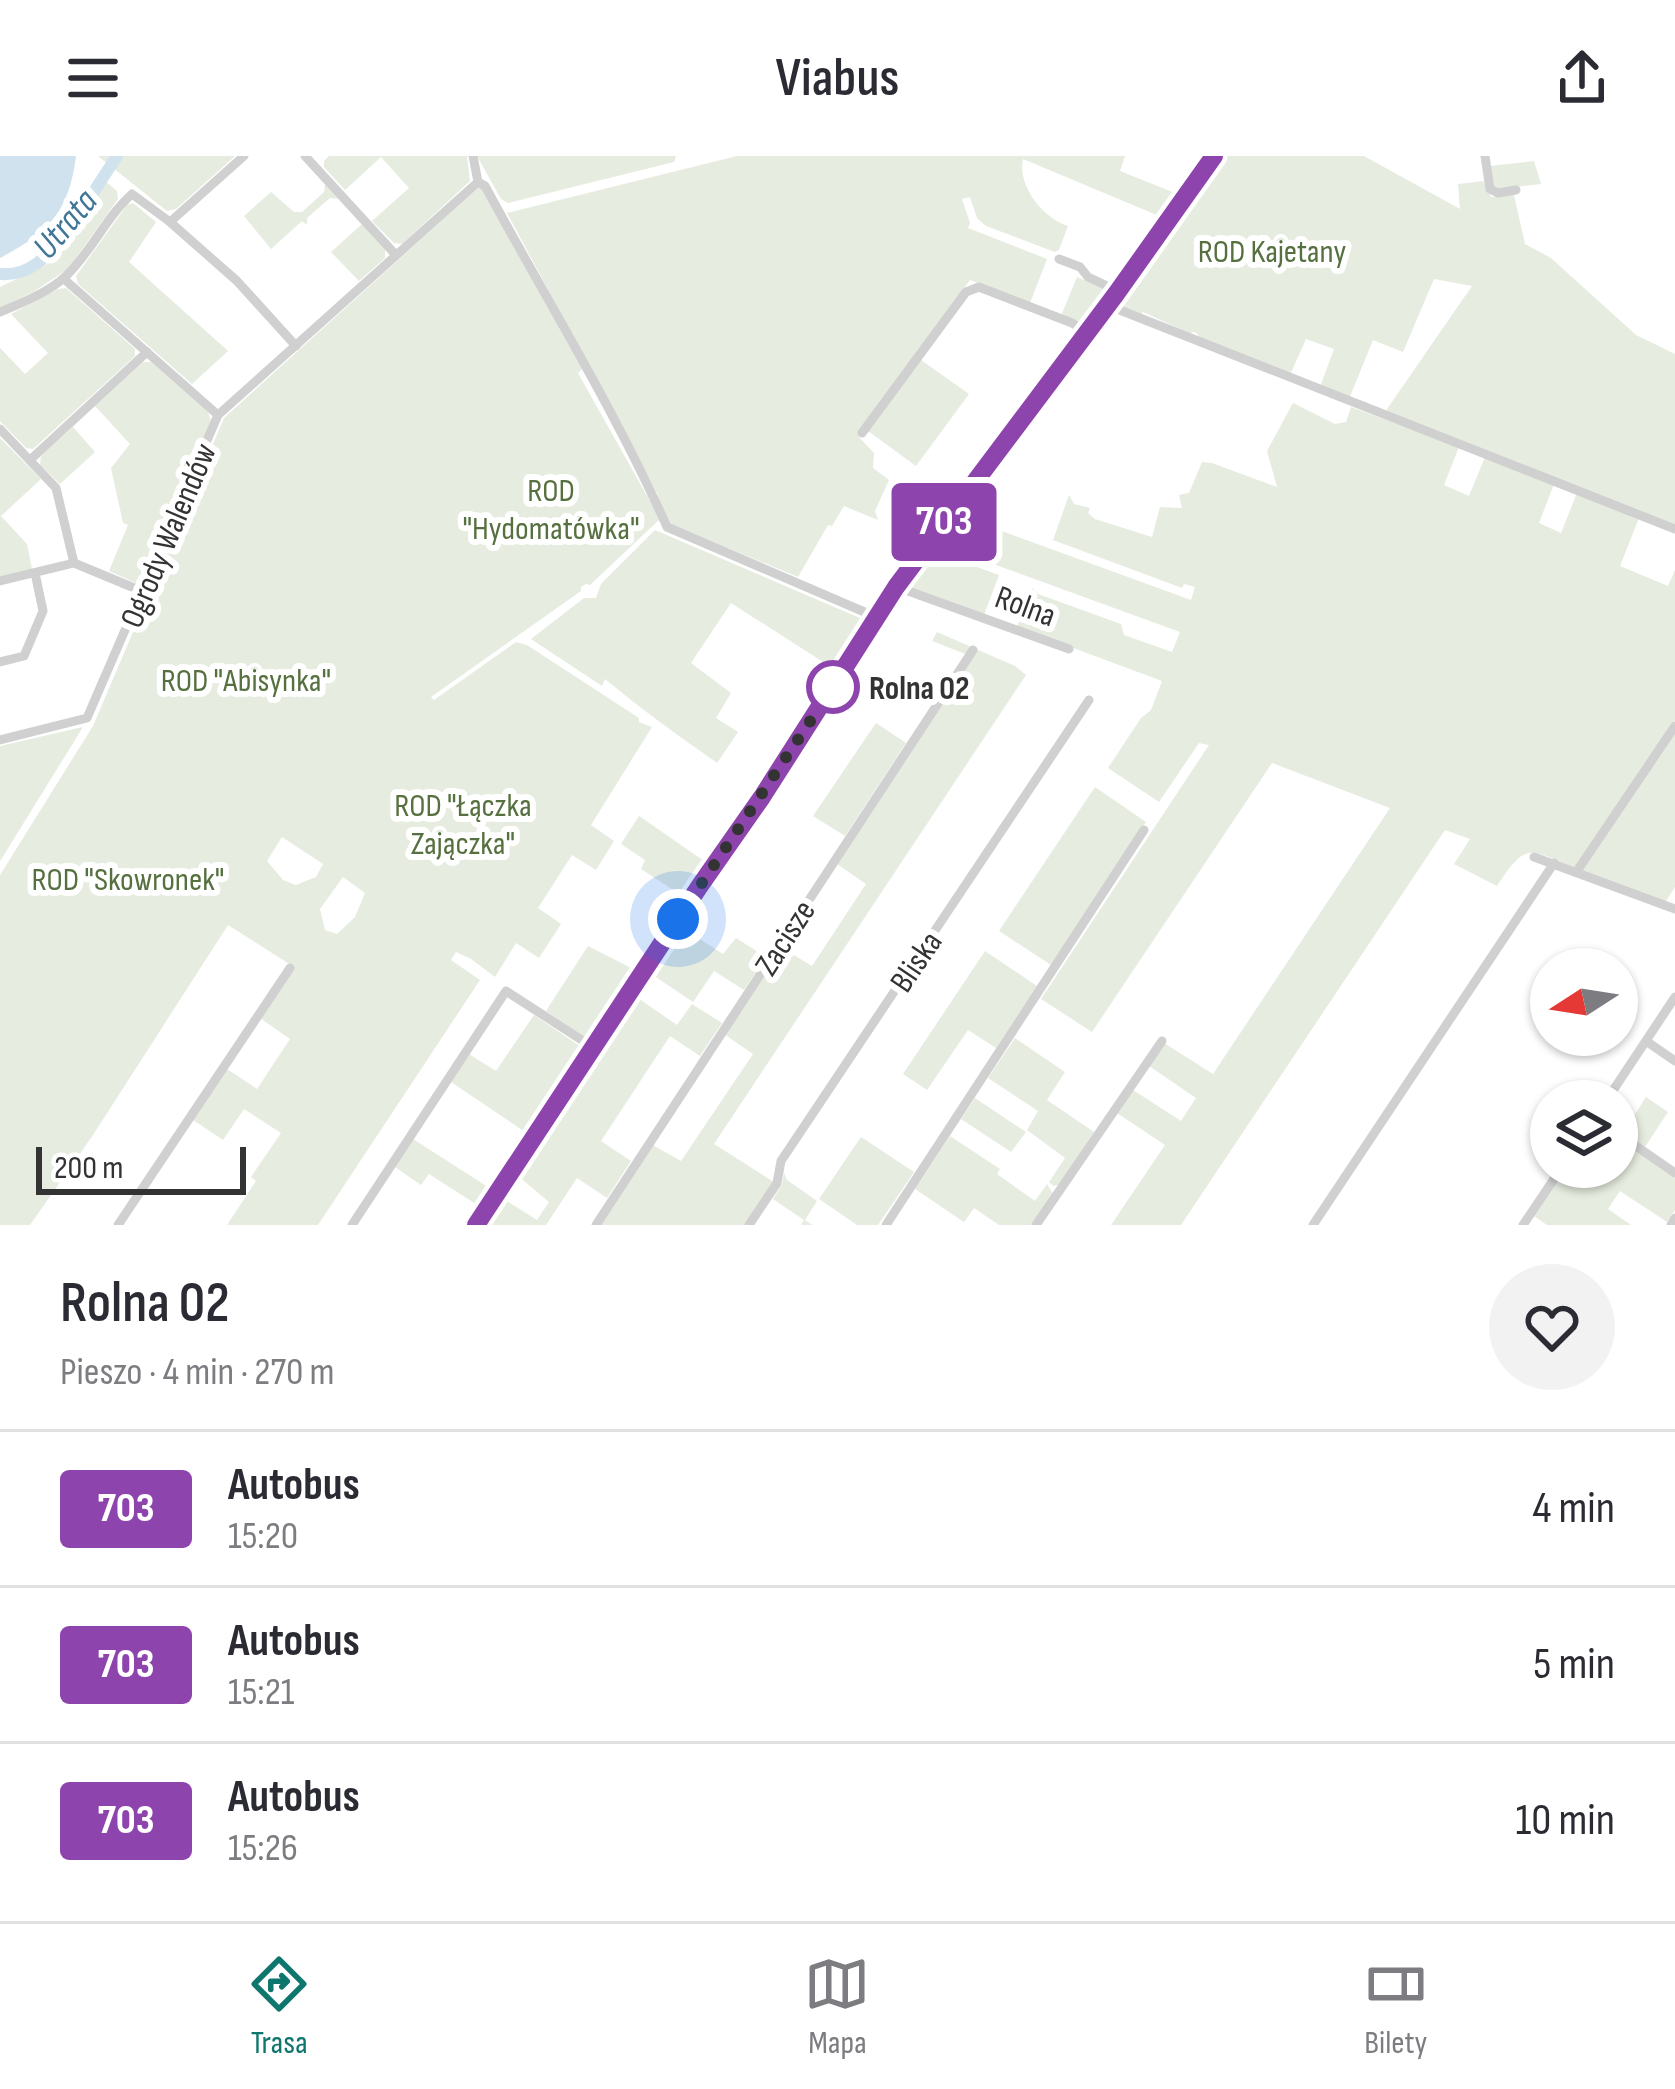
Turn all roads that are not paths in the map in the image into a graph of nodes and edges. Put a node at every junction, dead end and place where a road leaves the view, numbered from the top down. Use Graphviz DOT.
graph roads {
  1 [pos="244,156"];
  2 [pos="305,156"];
  3 [pos="473,156"];
  4 [pos="1214,156"];
  5 [pos="1484,156"];
  6 [pos="478,182"];
  7 [pos="1516,190"];
  8 [pos="170,222"];
  9 [pos="395,254"];
  10 [pos="1059,259"];
  11 [pos="64,278"];
  12 [pos="1118,290"];
  13 [pos="1107,305"];
  14 [pos="0,312"];
  15 [pos="1086,332"];
  16 [pos="296,346"];
  17 [pos="147,352"];
  18 [pos="218,415"];
  19 [pos="0,429"];
  20 [pos="862,434"];
  21 [pos="30,460"];
  22 [pos="1675,529"];
  23 [pos="74,562"];
  24 [pos="35,572"];
  25 [pos="0,581"];
  26 [pos="896,587"];
  27 [pos="144,592"];
  28 [pos="876,617"];
  29 [pos="973,650"];
  30 [pos="1069,650"];
  31 [pos="0,662"];
  32 [pos="1090,700"];
  33 [pos="1675,726"];
  34 [pos="0,740"];
  35 [pos="1144,830"];
  36 [pos="1534,856"];
  37 [pos="1554,863"];
  38 [pos="1577,872"];
  39 [pos="1675,891"];
  40 [pos="1670,908"];
  41 [pos="290,968"];
  42 [pos="1675,997"];
  43 [pos="1162,1041"];
  44 [pos="1646,1041"];
  45 [pos="594,1048"];
  46 [pos="1675,1060"];
  47 [pos="1620,1080"];
  48 [pos="1638,1147"];
  49 [pos="1675,1173"];
  50 [pos="1548,1188"];
  51 [pos="118,1225"];
  52 [pos="352,1225"];
  53 [pos="476,1225"];
  54 [pos="596,1225"];
  55 [pos="749,1225"];
  56 [pos="886,1225"];
  57 [pos="1036,1225"];
  58 [pos="1312,1225"];
  59 [pos="1523,1225"];
  1 -- 8 [label="street"];
  2 -- 9 [label="street"];
  3 -- 6 [label="street"];
  4 -- 12 [label="street"];
  5 -- 7 [label="street"];
  6 -- 9 [label="street, Ogrody Walendów"];
  6 -- 28 [label="street"];
  8 -- 11 [label="street"];
  8 -- 16 [label="street"];
  9 -- 16 [label="street, Ogrody Walendów"];
  10 -- 12 [label="street"];
  11 -- 14 [label="street"];
  11 -- 17 [label="street"];
  12 -- 13 [label="street"];
  13 -- 15 [label="street"];
  13 -- 22 [label="street"];
  15 -- 20 [label="street"];
  15 -- 26 [label="street"];
  16 -- 18 [label="street, Ogrody Walendów"];
  17 -- 18 [label="street"];
  17 -- 21 [label="street"];
  18 -- 27 [label="street, Ogrody Walendów"];
  19 -- 21 [label="street"];
  21 -- 23 [label="street"];
  23 -- 24 [label="street"];
  23 -- 27 [label="street"];
  24 -- 25 [label="street"];
  24 -- 31 [label="street"];
  26 -- 28 [label="street"];
  26 -- 30 [label="street, Rolna"];
  27 -- 34 [label="street, Ogrody Walendów"];
  28 -- 45 [label="street"];
  29 -- 54 [label="street, Zacisze"];
  32 -- 55 [label="street, Bliska"];
  33 -- 38 [label="street"];
  35 -- 56 [label="street"];
  36 -- 37 [label="street"];
  37 -- 38 [label="street"];
  37 -- 58 [label="street"];
  38 -- 40 [label="street"];
  39 -- 40 [label="street"];
  41 -- 51 [label="street"];
  42 -- 44 [label="street"];
  43 -- 57 [label="street"];
  44 -- 46 [label="street"];
  44 -- 47 [label="street"];
  45 -- 52 [label="street"];
  45 -- 53 [label="street"];
  48 -- 49 [label="street"];
  50 -- 59 [label="street"];
}
